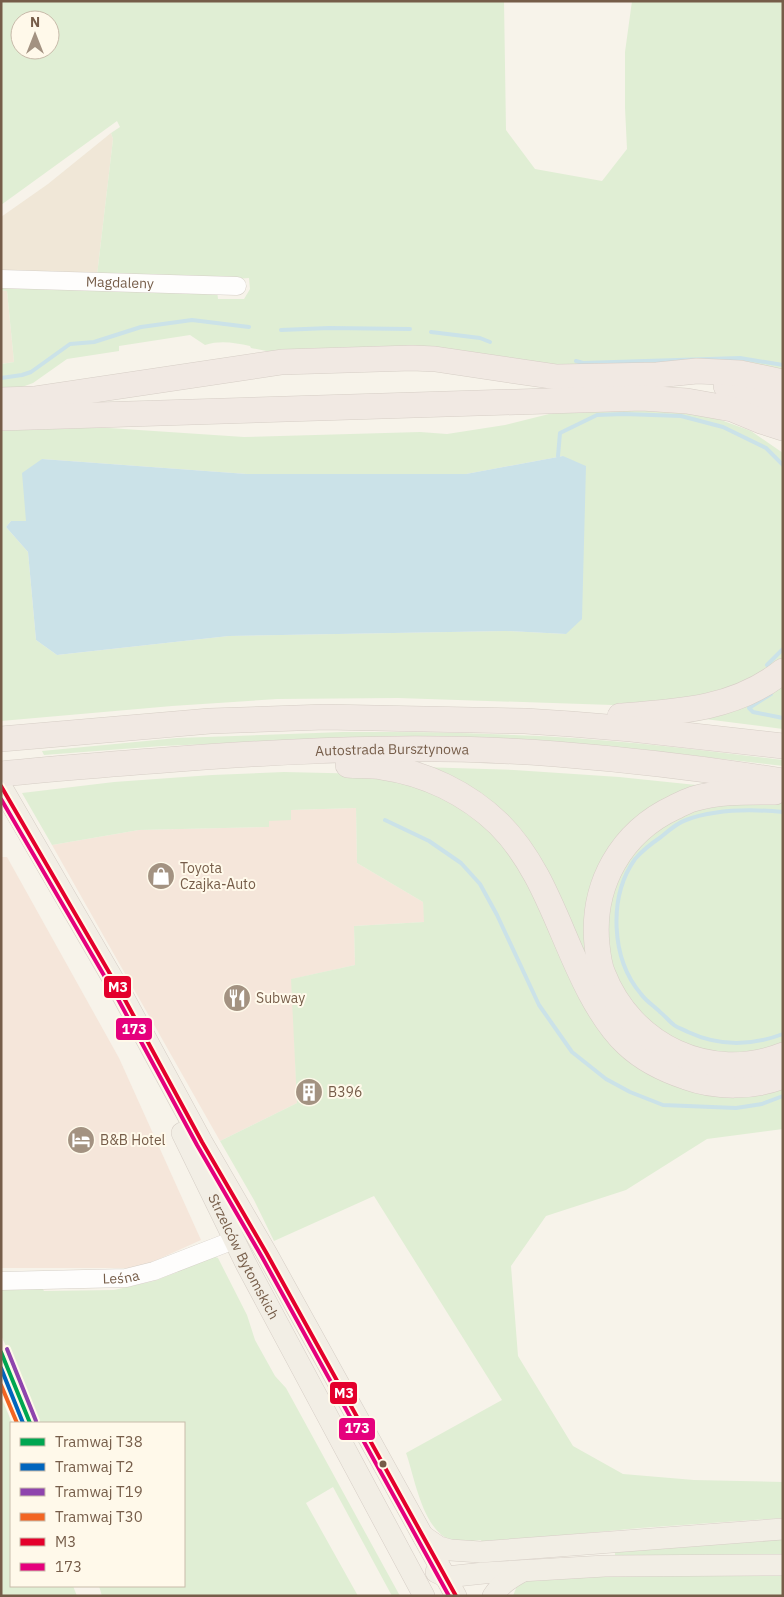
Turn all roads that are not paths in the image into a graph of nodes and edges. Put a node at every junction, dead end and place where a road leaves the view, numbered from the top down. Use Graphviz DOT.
graph roads {
  1 [pos="1,279"];
  2 [pos="238,286"];
  3 [pos="657,375"];
  4 [pos="783,382"];
  5 [pos="1,400"];
  6 [pos="783,404"];
  7 [pos="1,418"];
  8 [pos="772,424"];
  9 [pos="783,442"];
  10 [pos="783,671"];
  11 [pos="525,722"];
  12 [pos="1,739"];
  13 [pos="783,746"];
  14 [pos="247,754"];
  15 [pos="1,774"];
  16 [pos="783,781"];
  17 [pos="1,786"];
  18 [pos="783,792"];
  19 [pos="1,814"];
  20 [pos="783,1055"];
  21 [pos="783,1076"];
  22 [pos="234,1240"];
  23 [pos="1,1281"];
  24 [pos="783,1529"];
  25 [pos="423,1536"];
  26 [pos="394,1540"];
  27 [pos="480,1552"];
  28 [pos="783,1565"];
  29 [pos="523,1571"];
  30 [pos="442,1587"];
  31 [pos="424,1596"];
  32 [pos="456,1596"];
  33 [pos="493,1596"];
  1 -- 2 [label="street, Magdaleny"];
  3 -- 4 [label="highway"];
  3 -- 5 [label="highway"];
  3 -- 6 [label="highway"];
  7 -- 8 [label="highway"];
  8 -- 9 [label="highway"];
  10 -- 11 [label="highway"];
  11 -- 12 [label="highway"];
  11 -- 13 [label="highway"];
  14 -- 15 [label="highway, Autostrada Bursztynowa"];
  14 -- 16 [label="highway, Autostrada Bursztynowa"];
  14 -- 21 [label="highway"];
  17 -- 25 [label="main road, Strzelców Bytomskich"];
  18 -- 20 [label="highway"];
  19 -- 22 [label="main road, Strzelców Bytomskich"];
  22 -- 23 [label="street, Leśna"];
  22 -- 26 [label="main road, Strzelców Bytomskich"];
  24 -- 27 [label="main road"];
  25 -- 27 [label="main road"];
  25 -- 30 [label="main road, Strzelców Bytomskich"];
  26 -- 30 [label="main road"];
  26 -- 31 [label="main road, Strzelców Bytomskich"];
  27 -- 30 [label="main road"];
  28 -- 29 [label="main road"];
  29 -- 30 [label="main road"];
  29 -- 33 [label="main road"];
  30 -- 32 [label="main road, Strzelców Bytomskich"];
}
